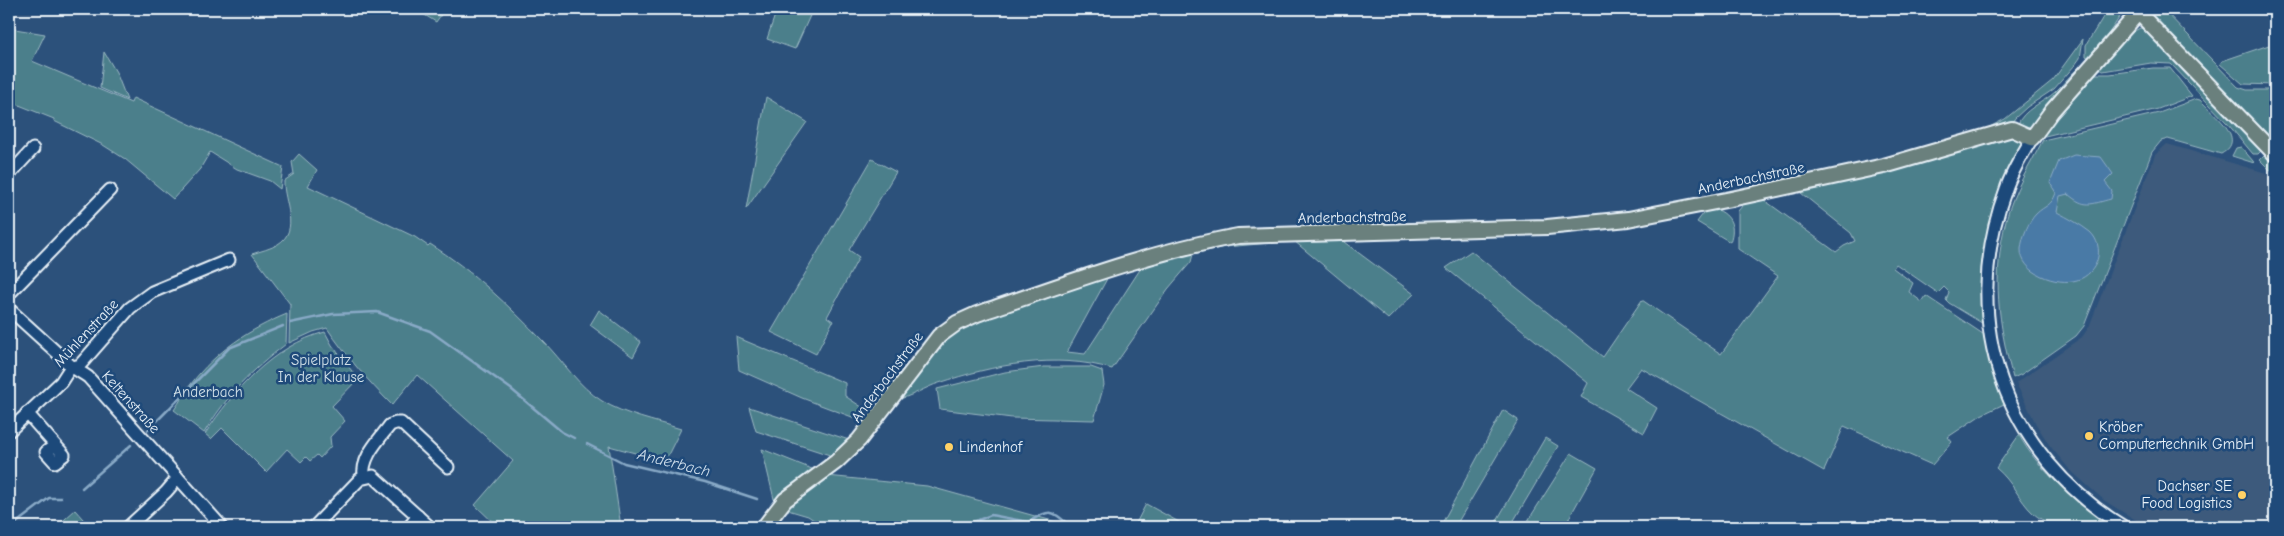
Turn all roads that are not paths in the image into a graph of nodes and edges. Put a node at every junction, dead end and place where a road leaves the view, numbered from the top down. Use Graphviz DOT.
graph roads {
  1 [pos="2137,10"];
  2 [pos="2032,138"];
  3 [pos="33,149"];
  4 [pos="2275,154"];
  5 [pos="9,175"];
  6 [pos="110,190"];
  7 [pos="229,260"];
  8 [pos="9,294"];
  9 [pos="9,309"];
  10 [pos="70,368"];
  11 [pos="27,413"];
  12 [pos="9,431"];
  13 [pos="55,445"];
  14 [pos="448,467"];
  15 [pos="364,477"];
  16 [pos="178,478"];
  17 [pos="418,516"];
  18 [pos="131,526"];
  19 [pos="222,527"];
  20 [pos="314,527"];
  21 [pos="409,527"];
  22 [pos="430,527"];
  23 [pos="764,527"];
  24 [pos="2124,527"];
  1 -- 2 [label="main road"];
  1 -- 4 [label="main road"];
  2 -- 23 [label="main road, Anderbachstraße"];
  2 -- 24 [label="street"];
  3 -- 5 [label="street"];
  6 -- 8 [label="street"];
  7 -- 10 [label="street, Mühlenstraße"];
  9 -- 10 [label="street, Keltenstraße"];
  10 -- 11 [label="street, Mühlenstraße"];
  10 -- 16 [label="street, Keltenstraße"];
  11 -- 12 [label="street, Mühlenstraße"];
  11 -- 13 [label="street"];
  14 -- 15 [label="street"];
  15 -- 17 [label="street"];
  15 -- 20 [label="street"];
  16 -- 18 [label="street"];
  16 -- 19 [label="street, Keltenstraße"];
  17 -- 21 [label="street"];
  17 -- 22 [label="street"];
}
